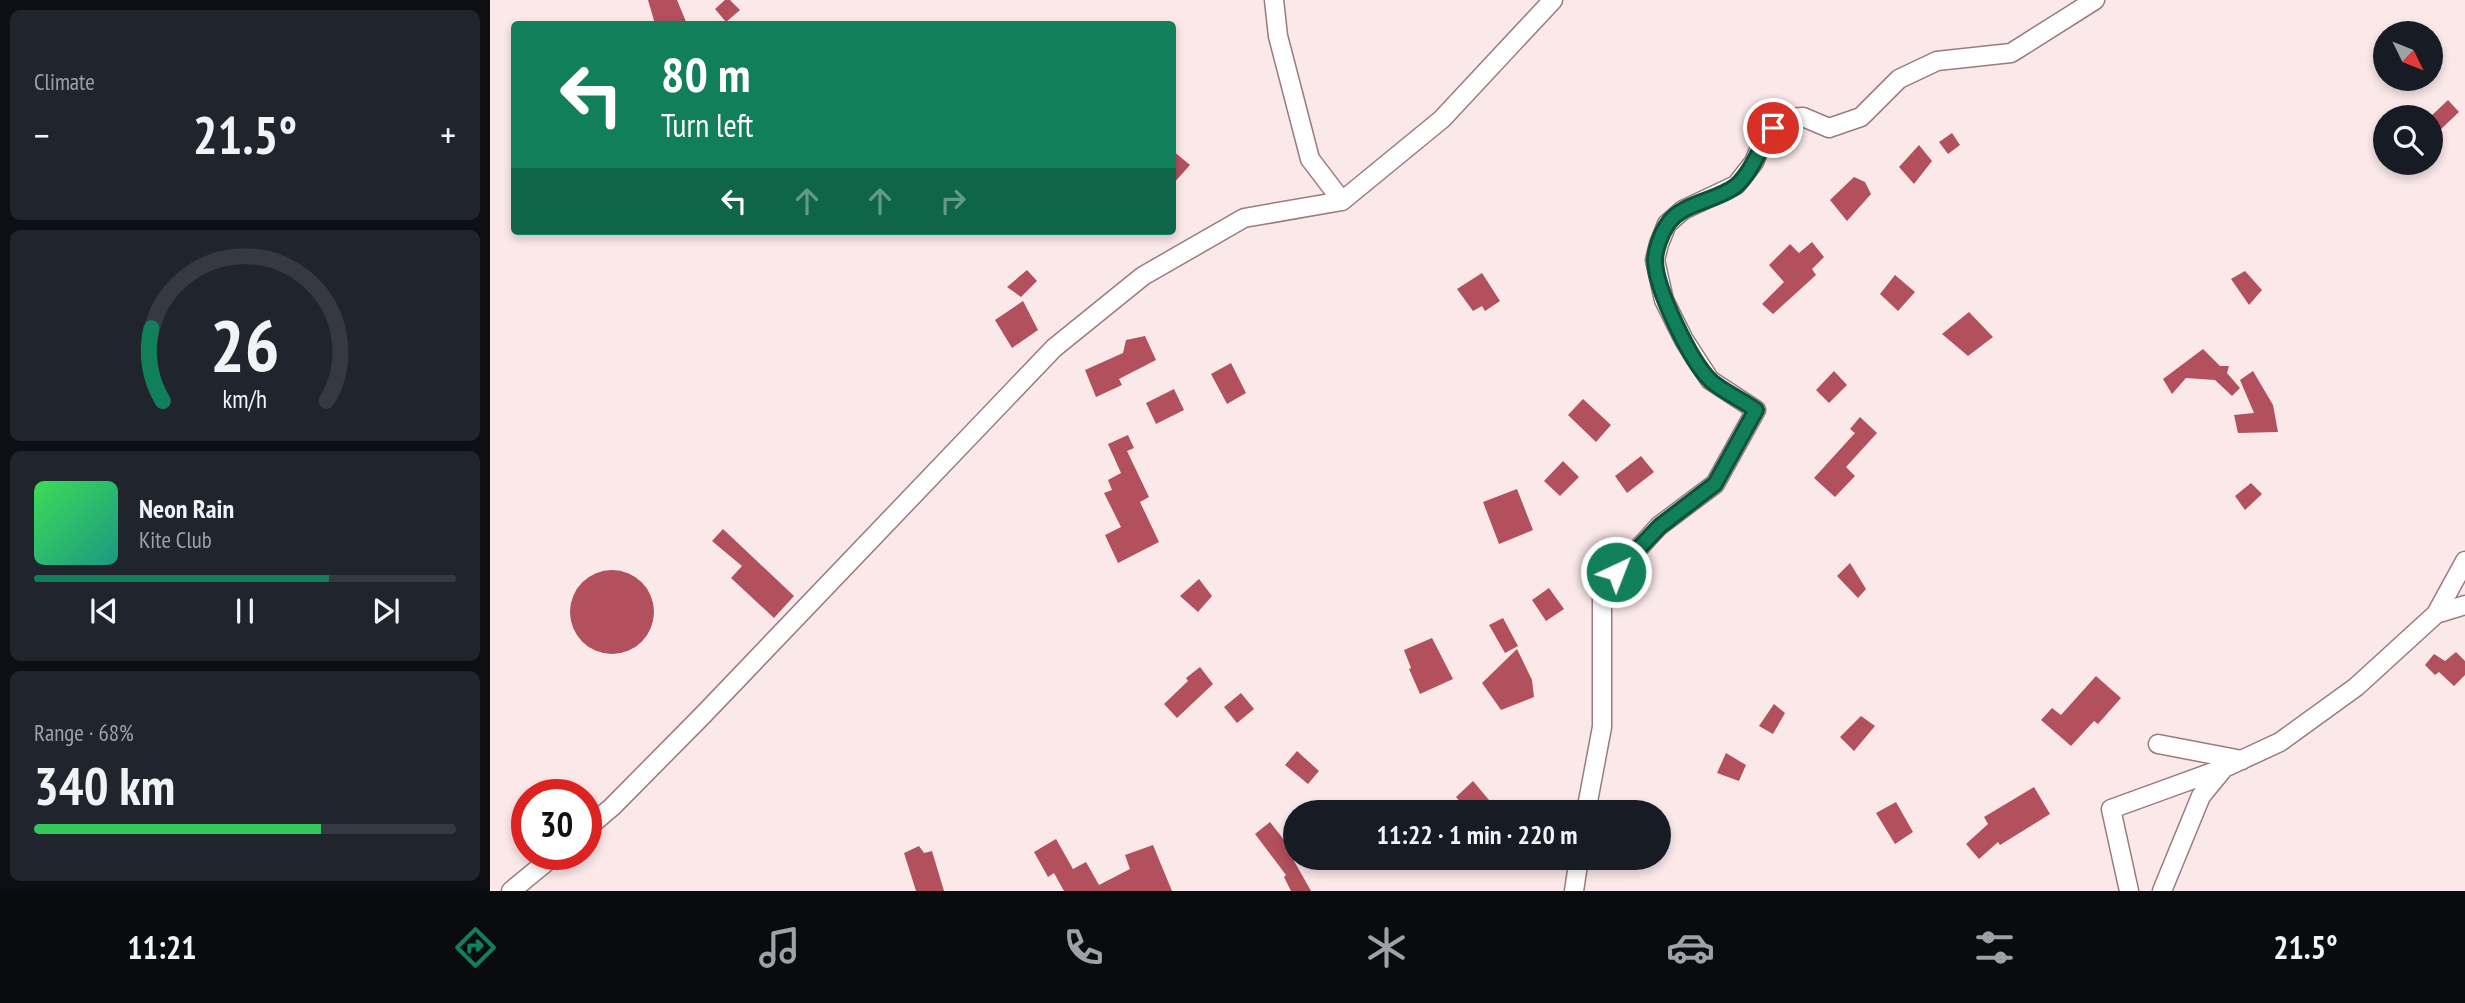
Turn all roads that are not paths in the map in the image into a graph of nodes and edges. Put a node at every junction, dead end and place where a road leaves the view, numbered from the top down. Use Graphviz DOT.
graph roads {
  1 [pos="1274,0"];
  2 [pos="1553,0"];
  3 [pos="2095,0"];
  4 [pos="1342,201"];
  5 [pos="2465,561"];
  6 [pos="2465,605"];
  7 [pos="2436,614"];
  8 [pos="2158,744"];
  9 [pos="2242,760"];
  10 [pos="2224,768"];
  11 [pos="1588,800"];
  12 [pos="602,815"];
  13 [pos="537,870"];
  14 [pos="1577,870"];
  15 [pos="511,891"];
  16 [pos="1574,891"];
  17 [pos="2129,891"];
  18 [pos="2162,891"];
  1 -- 4 [label="street"];
  2 -- 4 [label="street"];
  3 -- 11 [label="street"];
  4 -- 12 [label="street"];
  5 -- 7 [label="street"];
  6 -- 7 [label="street"];
  7 -- 9 [label="street"];
  8 -- 9 [label="street"];
  9 -- 10 [label="street"];
  10 -- 17 [label="street"];
  10 -- 18 [label="street"];
  13 -- 15 [label="street"];
  14 -- 16 [label="street"];
}
